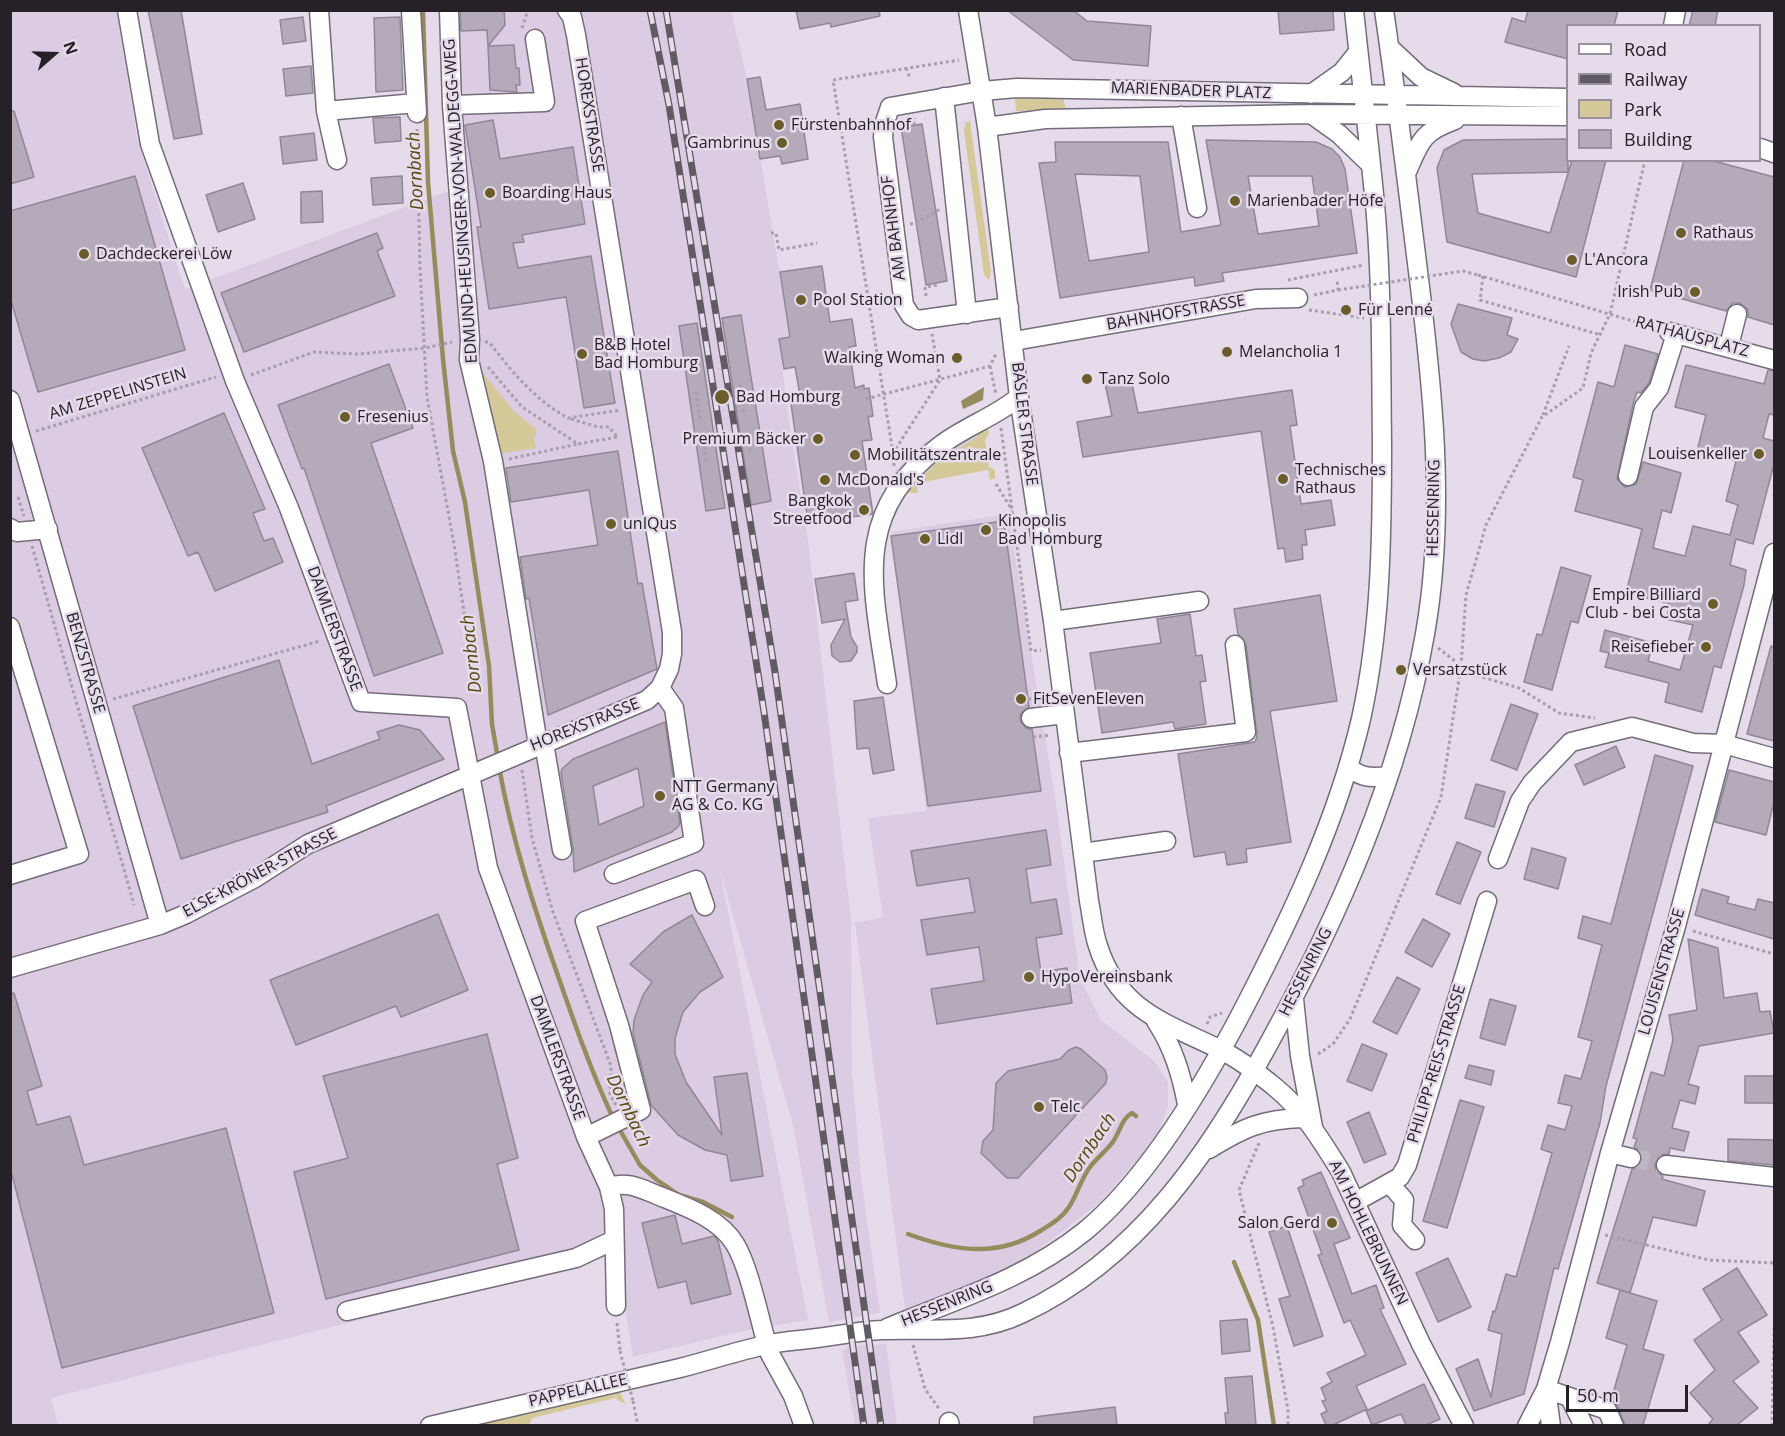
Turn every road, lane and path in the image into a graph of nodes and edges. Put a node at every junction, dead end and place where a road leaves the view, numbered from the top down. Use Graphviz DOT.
graph roads {
  1 [pos="127,10"];
  2 [pos="319,10"];
  3 [pos="411,10"];
  4 [pos="449,10"];
  5 [pos="567,10"];
  6 [pos="968,10"];
  7 [pos="1354,10"];
  8 [pos="1384,10"];
  9 [pos="535,39"];
  10 [pos="1390,48"];
  11 [pos="1358,52"];
  12 [pos="961,59"];
  13 [pos="906,68"];
  14 [pos="910,78"];
  15 [pos="1072,88"];
  16 [pos="982,91"];
  17 [pos="1310,94"];
  18 [pos="1363,95"];
  19 [pos="1395,95"];
  20 [pos="1461,96"];
  21 [pos="944,97"];
  22 [pos="1566,98"];
  23 [pos="452,105"];
  24 [pos="416,108"];
  25 [pos="326,111"];
  26 [pos="1311,114"];
  27 [pos="1365,114"];
  28 [pos="1398,114"];
  29 [pos="1181,116"];
  30 [pos="1466,116"];
  31 [pos="1566,116"];
  32 [pos="1076,118"];
  33 [pos="987,127"];
  34 [pos="337,160"];
  35 [pos="1645,162"];
  36 [pos="1370,164"];
  37 [pos="1406,175"];
  38 [pos="1197,208"];
  39 [pos="945,209"];
  40 [pos="910,224"];
  41 [pos="771,234"];
  42 [pos="817,243"];
  43 [pos="1364,255"];
  44 [pos="1336,274"];
  45 [pos="1483,276"];
  46 [pos="1279,282"];
  47 [pos="937,283"];
  48 [pos="1338,290"];
  49 [pos="926,296"];
  50 [pos="1298,298"];
  51 [pos="1002,308"];
  52 [pos="967,314"];
  53 [pos="1610,314"];
  54 [pos="1737,314"];
  55 [pos="931,327"];
  56 [pos="1672,333"];
  57 [pos="1602,335"];
  58 [pos="465,340"];
  59 [pos="1007,342"];
  60 [pos="1569,346"];
  61 [pos="1729,346"];
  62 [pos="426,348"];
  63 [pos="483,358"];
  64 [pos="1774,360"];
  65 [pos="990,366"];
  66 [pos="234,377"];
  67 [pos="940,380"];
  68 [pos="740,385"];
  69 [pos="696,392"];
  70 [pos="884,394"];
  71 [pos="1018,397"];
  72 [pos="866,399"];
  73 [pos="10,400"];
  74 [pos="635,407"];
  75 [pos="744,413"];
  76 [pos="999,413"];
  77 [pos="1542,417"];
  78 [pos="568,418"];
  79 [pos="700,419"];
  80 [pos="21,436"];
  81 [pos="748,436"];
  82 [pos="578,444"];
  83 [pos="704,446"];
  84 [pos="750,452"];
  85 [pos="893,453"];
  86 [pos="509,459"];
  87 [pos="706,461"];
  88 [pos="891,472"];
  89 [pos="1628,476"];
  90 [pos="996,484"];
  91 [pos="17,492"];
  92 [pos="1013,512"];
  93 [pos="48,529"];
  94 [pos="19,533"];
  95 [pos="1016,534"];
  96 [pos="1024,534"];
  97 [pos="1774,553"];
  98 [pos="1029,570"];
  99 [pos="1021,571"];
  100 [pos="1199,601"];
  101 [pos="1053,621"];
  102 [pos="10,627"];
  103 [pos="1425,634"];
  104 [pos="337,637"];
  105 [pos="1235,645"];
  106 [pos="1041,650"];
  107 [pos="1461,666"];
  108 [pos="887,684"];
  109 [pos="660,688"];
  110 [pos="1048,697"];
  111 [pos="1028,699"];
  112 [pos="97,704"];
  113 [pos="457,708"];
  114 [pos="1065,714"];
  115 [pos="1031,718"];
  116 [pos="1604,720"];
  117 [pos="1140,732"];
  118 [pos="1033,737"];
  119 [pos="541,744"];
  120 [pos="1063,744"];
  121 [pos="1724,744"];
  122 [pos="520,752"];
  123 [pos="1774,758"];
  124 [pos="1348,767"];
  125 [pos="470,775"];
  126 [pos="1388,776"];
  127 [pos="1166,841"];
  128 [pos="562,850"];
  129 [pos="1083,853"];
  130 [pos="1498,859"];
  131 [pos="615,874"];
  132 [pos="10,875"];
  133 [pos="1487,901"];
  134 [pos="134,905"];
  135 [pos="705,906"];
  136 [pos="160,925"];
  137 [pos="1676,926"];
  138 [pos="1774,954"];
  139 [pos="10,968"];
  140 [pos="1294,999"];
  141 [pos="1229,1010"];
  142 [pos="1156,1020"];
  143 [pos="1209,1020"];
  144 [pos="1221,1050"];
  145 [pos="1318,1054"];
  146 [pos="1254,1072"];
  147 [pos="1187,1104"];
  148 [pos="1303,1118"];
  149 [pos="623,1120"];
  150 [pos="1314,1132"];
  151 [pos="1262,1135"];
  152 [pos="586,1137"];
  153 [pos="1204,1152"];
  154 [pos="1610,1153"];
  155 [pos="1631,1158"];
  156 [pos="1666,1165"];
  157 [pos="1774,1177"];
  158 [pos="1390,1184"];
  159 [pos="609,1187"];
  160 [pos="1355,1202"];
  161 [pos="1590,1231"];
  162 [pos="614,1240"];
  163 [pos="1415,1240"];
  164 [pos="1774,1263"];
  165 [pos="616,1306"];
  166 [pos="347,1311"];
  167 [pos="1774,1328"];
  168 [pos="882,1330"];
  169 [pos="910,1332"];
  170 [pos="769,1349"];
  171 [pos="1546,1389"];
  172 [pos="1570,1398"];
  173 [pos="1606,1420"];
  174 [pos="1466,1422"];
  175 [pos="950,1424"];
  176 [pos="430,1425"];
  177 [pos="638,1425"];
  178 [pos="804,1425"];
  179 [pos="1288,1425"];
  180 [pos="1527,1425"];
  181 [pos="1551,1425"];
  182 [pos="1584,1425"];
  183 [pos="1772,1425"];
  1 -- 66 [label="street, DAIMLERSTRASSE"];
  2 -- 25 [label="street"];
  3 -- 24 [label="street"];
  4 -- 23 [label="street, EDMUND-HEUSINGER-VON-WALDEGG-WEG"];
  5 -- 74 [label="street, HOREXSTRASSE"];
  6 -- 16 [label="street, BASLER STRASSE"];
  7 -- 11 [label="street, HESSENRING"];
  8 -- 10 [label="street, HESSENRING"];
  9 -- 23 [label="street"];
  10 -- 19 [label="street, HESSENRING"];
  10 -- 20 [label="street, MARIENBADER PLATZ"];
  11 -- 17 [label="street"];
  11 -- 18 [label="street, HESSENRING"];
  12 -- 13 [label="path"];
  13 -- 14 [label="path"];
  13 -- 70 [label="path"];
  15 -- 16 [label="street, MARIENBADER PLATZ"];
  15 -- 17 [label="street, MARIENBADER PLATZ"];
  15 -- 32 [label="street"];
  16 -- 21 [label="street, MARIENBADER PLATZ"];
  16 -- 33 [label="street, BASLER STRASSE"];
  17 -- 18 [label="street, MARIENBADER PLATZ"];
  18 -- 19 [label="street, MARIENBADER PLATZ"];
  18 -- 27 [label="street, HESSENRING"];
  19 -- 20 [label="street, MARIENBADER PLATZ"];
  19 -- 28 [label="street, HESSENRING"];
  20 -- 22 [label="street, MARIENBADER PLATZ"];
  21 -- 52 [label="street"];
  21 -- 52 [label="street, AM BAHNHOF"];
  23 -- 58 [label="street, EDMUND-HEUSINGER-VON-WALDEGG-WEG"];
  24 -- 25 [label="street"];
  24 -- 62 [label="path"];
  25 -- 34 [label="street"];
  26 -- 27 [label="street, MARIENBADER PLATZ"];
  26 -- 29 [label="street, MARIENBADER PLATZ"];
  26 -- 36 [label="street"];
  27 -- 28 [label="street, MARIENBADER PLATZ"];
  27 -- 36 [label="street, HESSENRING"];
  28 -- 30 [label="street, MARIENBADER PLATZ"];
  28 -- 37 [label="street, HESSENRING"];
  29 -- 32 [label="street, MARIENBADER PLATZ"];
  29 -- 38 [label="street"];
  30 -- 31 [label="street, MARIENBADER PLATZ"];
  30 -- 37 [label="street, MARIENBADER PLATZ"];
  32 -- 33 [label="street, MARIENBADER PLATZ"];
  33 -- 51 [label="street, BASLER STRASSE"];
  35 -- 53 [label="path"];
  36 -- 124 [label="street, HESSENRING"];
  37 -- 103 [label="street, HESSENRING"];
  39 -- 40 [label="path"];
  41 -- 42 [label="path"];
  43 -- 44 [label="path"];
  44 -- 46 [label="path"];
  44 -- 48 [label="path"];
  45 -- 48 [label="path, RATHAUSPLATZ, bridge"];
  45 -- 53 [label="path, RATHAUSPLATZ"];
  45 -- 57 [label="path"];
  47 -- 49 [label="path"];
  48 -- 50 [label="path"];
  50 -- 59 [label="street, BAHNHOFSTRASSE"];
  51 -- 52 [label="street, AM BAHNHOF"];
  51 -- 59 [label="street, BASLER STRASSE"];
  53 -- 56 [label="path, RATHAUSPLATZ"];
  53 -- 57 [label="path"];
  54 -- 61 [label="street"];
  55 -- 67 [label="path"];
  56 -- 61 [label="street, RATHAUSPLATZ"];
  56 -- 89 [label="street"];
  57 -- 77 [label="path"];
  58 -- 62 [label="path, AM ZEPPELINSTEIN"];
  58 -- 78 [label="path"];
  58 -- 119 [label="street, EDMUND-HEUSINGER-VON-WALDEGG-WEG"];
  59 -- 65 [label="path"];
  59 -- 71 [label="street, BASLER STRASSE"];
  60 -- 77 [label="path"];
  61 -- 64 [label="street, RATHAUSPLATZ"];
  62 -- 66 [label="path, AM ZEPPELINSTEIN"];
  62 -- 113 [label="path"];
  63 -- 82 [label="path"];
  65 -- 67 [label="path"];
  65 -- 76 [label="path"];
  66 -- 80 [label="path, AM ZEPPELINSTEIN"];
  66 -- 104 [label="street, DAIMLERSTRASSE"];
  67 -- 70 [label="path"];
  67 -- 85 [label="path"];
  68 -- 75 [label="path"];
  69 -- 79 [label="path"];
  70 -- 72 [label="path"];
  70 -- 85 [label="path"];
  71 -- 76 [label="street"];
  71 -- 101 [label="street, BASLER STRASSE"];
  73 -- 80 [label="street, BENZSTRASSE"];
  74 -- 78 [label="path"];
  74 -- 109 [label="street, HOREXSTRASSE"];
  76 -- 92 [label="path"];
  76 -- 108 [label="street"];
  77 -- 107 [label="path"];
  78 -- 82 [label="path"];
  80 -- 93 [label="street, BENZSTRASSE"];
  81 -- 84 [label="path"];
  82 -- 86 [label="path"];
  83 -- 87 [label="path"];
  85 -- 88 [label="path"];
  90 -- 92 [label="path"];
  91 -- 94 [label="path"];
  92 -- 95 [label="path"];
  93 -- 94 [label="street"];
  93 -- 112 [label="street, BENZSTRASSE"];
  94 -- 134 [label="path"];
  95 -- 96 [label="path"];
  95 -- 99 [label="path"];
  97 -- 121 [label="street, LOUISENSTRASSE"];
  98 -- 99 [label="path"];
  99 -- 106 [label="path"];
  100 -- 101 [label="street"];
  101 -- 114 [label="street, BASLER STRASSE"];
  102 -- 132 [label="street"];
  103 -- 107 [label="path"];
  103 -- 126 [label="street, HESSENRING"];
  104 -- 112 [label="path"];
  104 -- 113 [label="street, DAIMLERSTRASSE"];
  105 -- 120 [label="street"];
  107 -- 116 [label="path"];
  107 -- 145 [label="path"];
  109 -- 119 [label="street, HOREXSTRASSE"];
  109 -- 131 [label="street"];
  110 -- 111 [label="path"];
  112 -- 136 [label="street, BENZSTRASSE"];
  113 -- 125 [label="street, DAIMLERSTRASSE"];
  114 -- 115 [label="street"];
  114 -- 120 [label="street, BASLER STRASSE"];
  117 -- 120 [label="street"];
  118 -- 120 [label="path"];
  119 -- 122 [label="street, HOREXSTRASSE"];
  119 -- 128 [label="street, EDMUND-HEUSINGER-VON-WALDEGG-WEG"];
  120 -- 129 [label="street, BASLER STRASSE"];
  121 -- 123 [label="street"];
  121 -- 130 [label="street"];
  121 -- 137 [label="street, LOUISENSTRASSE"];
  122 -- 125 [label="street, HOREXSTRASSE"];
  122 -- 149 [label="path"];
  124 -- 126 [label="street"];
  124 -- 144 [label="street, HESSENRING"];
  125 -- 136 [label="street, ELSE-KRÖNER-STRASSE"];
  125 -- 152 [label="street, DAIMLERSTRASSE"];
  126 -- 140 [label="street, HESSENRING"];
  127 -- 129 [label="street"];
  129 -- 142 [label="street, BASLER STRASSE"];
  133 -- 158 [label="street, PHILIPP-REIS-STRASSE"];
  135 -- 149 [label="street"];
  136 -- 139 [label="street, ELSE-KRÖNER-STRASSE"];
  137 -- 138 [label="path"];
  137 -- 154 [label="street, LOUISENSTRASSE"];
  140 -- 146 [label="street, HESSENRING"];
  140 -- 150 [label="street"];
  141 -- 143 [label="path"];
  142 -- 144 [label="street, BASLER STRASSE"];
  142 -- 147 [label="street"];
  144 -- 146 [label="street, AM HOHLEBRUNNEN"];
  144 -- 147 [label="street, HESSENRING"];
  146 -- 148 [label="street, AM HOHLEBRUNNEN"];
  146 -- 153 [label="street, HESSENRING"];
  147 -- 168 [label="street, HESSENRING"];
  148 -- 150 [label="street, AM HOHLEBRUNNEN"];
  148 -- 153 [label="street"];
  149 -- 152 [label="street"];
  150 -- 160 [label="street, AM HOHLEBRUNNEN"];
  151 -- 179 [label="path"];
  152 -- 159 [label="street, DAIMLERSTRASSE"];
  153 -- 169 [label="street, HESSENRING"];
  154 -- 155 [label="street"];
  154 -- 161 [label="street, LOUISENSTRASSE"];
  156 -- 157 [label="street"];
  158 -- 160 [label="street, PHILIPP-REIS-STRASSE"];
  158 -- 163 [label="street"];
  159 -- 162 [label="street, DAIMLERSTRASSE"];
  159 -- 170 [label="street"];
  160 -- 174 [label="street, AM HOHLEBRUNNEN"];
  161 -- 164 [label="path"];
  161 -- 171 [label="street, LOUISENSTRASSE"];
  162 -- 165 [label="street, DAIMLERSTRASSE"];
  162 -- 166 [label="street"];
  165 -- 177 [label="path, bridge"];
  167 -- 183 [label="path"];
  168 -- 169 [label="street, HESSENRING"];
  168 -- 170 [label="street, PAPPELALLEE"];
  169 -- 175 [label="path"];
  170 -- 176 [label="street, PAPPELALLEE"];
  170 -- 178 [label="street"];
  171 -- 172 [label="street"];
  171 -- 180 [label="street, LOUISENSTRASSE"];
  171 -- 181 [label="street, LOUISENSTRASSE"];
  172 -- 173 [label="street"];
  172 -- 182 [label="street"];
}
